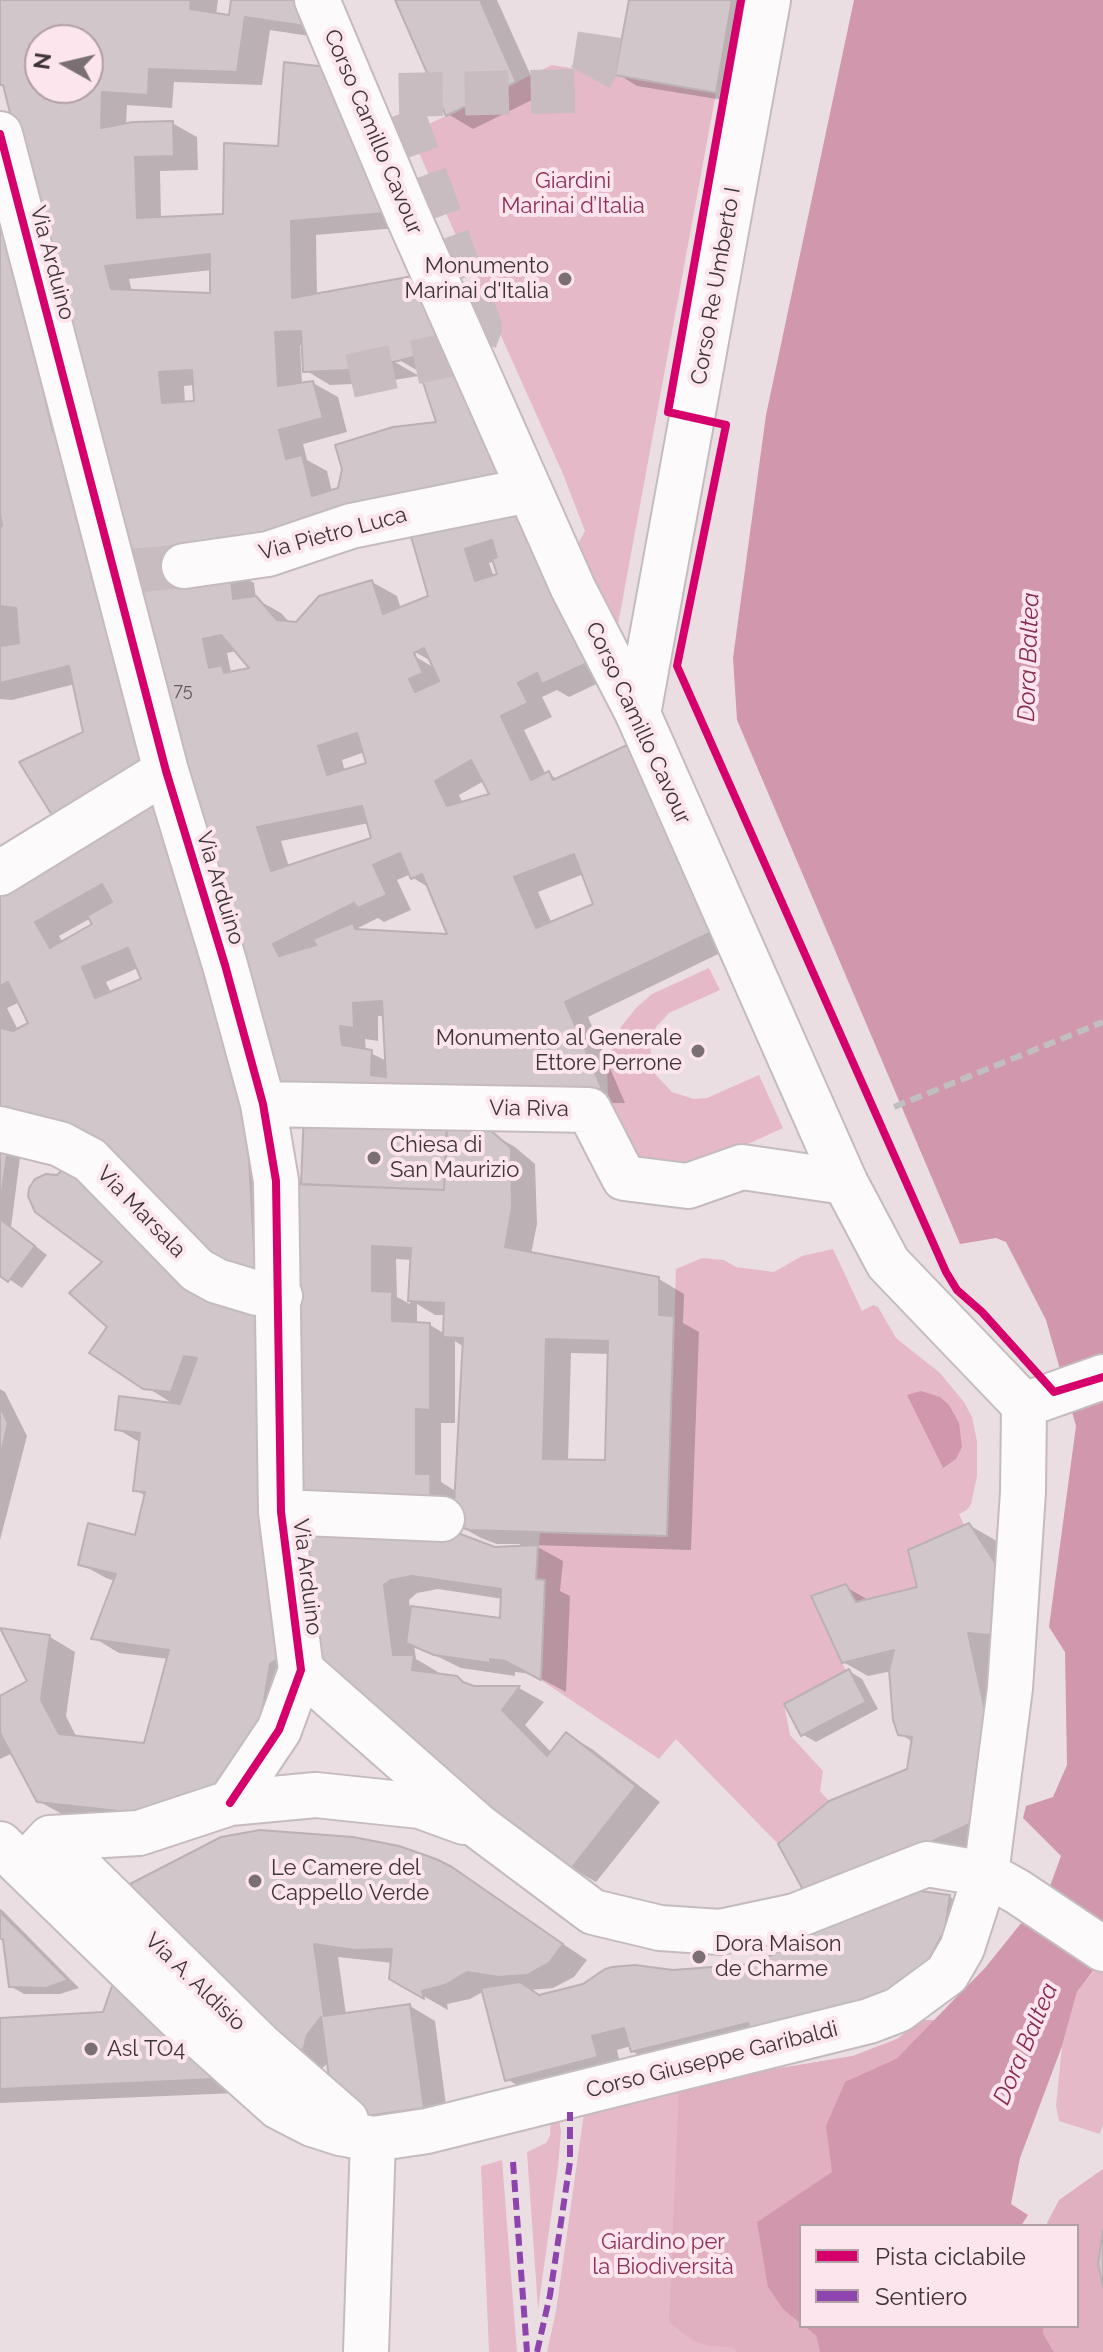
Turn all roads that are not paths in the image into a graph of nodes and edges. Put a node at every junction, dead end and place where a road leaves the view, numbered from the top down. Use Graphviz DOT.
graph roads {
  1 [pos="317,0"];
  2 [pos="768,0"];
  3 [pos="0,134"];
  4 [pos="529,490"];
  5 [pos="184,566"];
  6 [pos="638,714"];
  7 [pos="166,771"];
  8 [pos="0,873"];
  9 [pos="263,1104"];
  10 [pos="0,1129"];
  11 [pos="845,1182"];
  12 [pos="280,1296"];
  13 [pos="1103,1377"];
  14 [pos="1039,1399"];
  15 [pos="281,1512"];
  16 [pos="442,1519"];
  17 [pos="301,1670"];
  18 [pos="230,1803"];
  19 [pos="478,1826"];
  20 [pos="25,1849"];
  21 [pos="1002,1883"];
  22 [pos="1103,1949"];
  23 [pos="360,2129"];
  24 [pos="366,2352"];
  1 -- 4 [label="street, Corso Camillo Cavour"];
  2 -- 6 [label="street, Corso Re Umberto I"];
  3 -- 7 [label="street, Via Arduino"];
  4 -- 5 [label="street, Via Pietro Luca"];
  4 -- 6 [label="street, Corso Camillo Cavour"];
  6 -- 11 [label="street, Corso Camillo Cavour"];
  7 -- 8 [label="street"];
  7 -- 9 [label="street, Via Arduino"];
  9 -- 11 [label="street, Via Riva"];
  9 -- 12 [label="street, Via Arduino"];
  10 -- 12 [label="street, Via Marsala"];
  11 -- 14 [label="street, Corso Camillo Cavour"];
  12 -- 15 [label="street, Via Arduino"];
  13 -- 14 [label="street"];
  14 -- 21 [label="street, Corso Giuseppe Garibaldi"];
  15 -- 16 [label="street"];
  15 -- 17 [label="street, Via Arduino"];
  17 -- 18 [label="street"];
  17 -- 19 [label="street"];
  18 -- 19 [label="street"];
  18 -- 20 [label="street"];
  19 -- 21 [label="street"];
  20 -- 23 [label="street, Corso Giuseppe Garibaldi"];
  21 -- 22 [label="street"];
  21 -- 23 [label="street, Corso Giuseppe Garibaldi"];
  23 -- 24 [label="street"];
}
